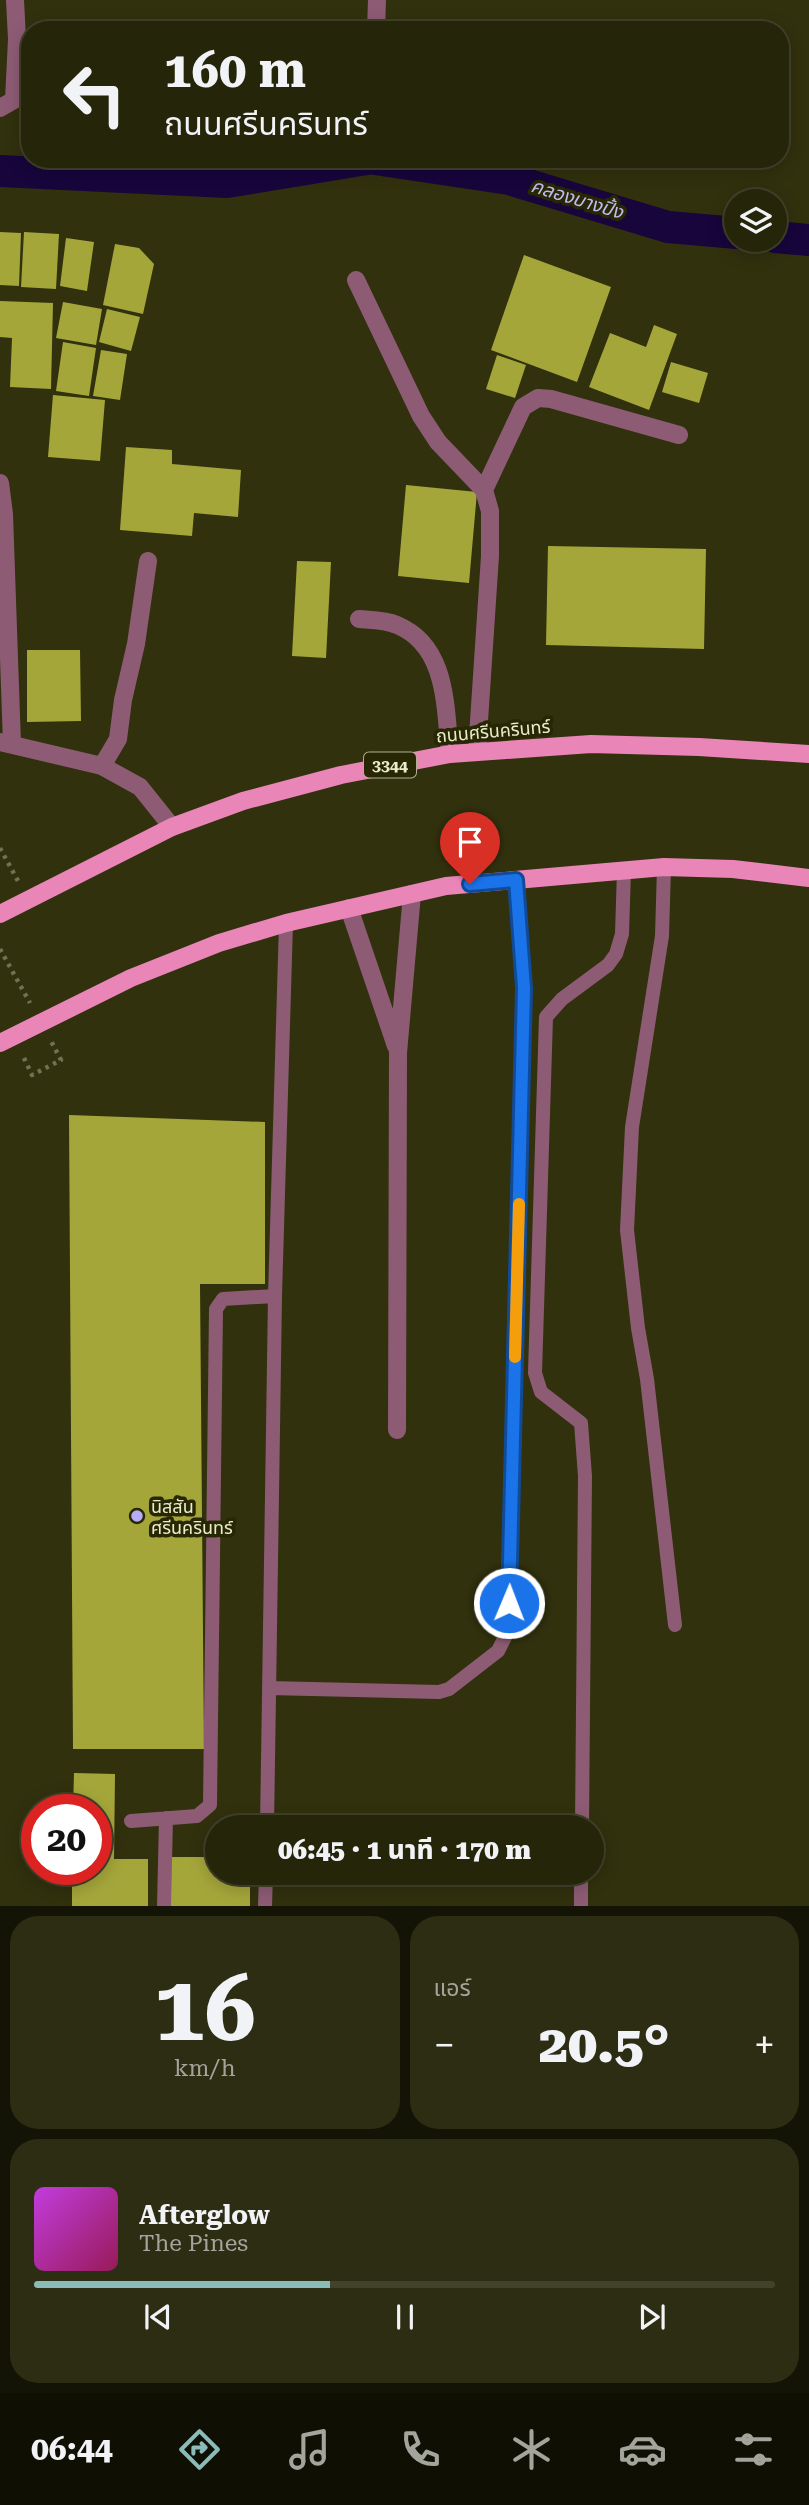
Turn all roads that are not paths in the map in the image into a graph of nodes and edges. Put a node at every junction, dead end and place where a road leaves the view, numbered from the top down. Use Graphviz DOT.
graph roads {
  1 [pos="15,0"];
  2 [pos="377,0"];
  3 [pos="376,21"];
  4 [pos="21,29"];
  5 [pos="21,53"];
  6 [pos="0,108"];
  7 [pos="356,280"];
  8 [pos="680,435"];
  9 [pos="0,483"];
  10 [pos="484,490"];
  11 [pos="148,561"];
  12 [pos="359,619"];
  13 [pos="6,743"];
  14 [pos="477,751"];
  15 [pos="450,754"];
  16 [pos="809,754"];
  17 [pos="102,766"];
  18 [pos="172,827"];
  19 [pos="664,867"];
  20 [pos="624,870"];
  21 [pos="809,878"];
  22 [pos="516,880"];
  23 [pos="412,894"];
  24 [pos="349,908"];
  25 [pos="0,914"];
  26 [pos="286,923"];
  27 [pos="6,1040"];
  28 [pos="398,1053"];
  29 [pos="275,1296"];
  30 [pos="397,1430"];
  31 [pos="675,1625"];
  32 [pos="269,1688"];
  33 [pos="267,1815"];
  34 [pos="582,1815"];
  35 [pos="166,1818"];
  36 [pos="131,1821"];
  37 [pos="266,1885"];
  38 [pos="581,1885"];
  39 [pos="164,1906"];
  40 [pos="265,1906"];
  41 [pos="581,1906"];
  1 -- 4 [label="street"];
  2 -- 3 [label="street"];
  5 -- 6 [label="street"];
  7 -- 10 [label="street"];
  8 -- 10 [label="street"];
  9 -- 13 [label="street"];
  10 -- 14 [label="street"];
  11 -- 17 [label="street"];
  12 -- 15 [label="street"];
  13 -- 17 [label="street"];
  14 -- 15 [label="main road, ถนนศรีนครินทร์ / 3344"];
  14 -- 16 [label="main road, ถนนศรีนครินทร์ / 3344"];
  15 -- 18 [label="main road, ถนนศรีนครินทร์ / 3344"];
  17 -- 18 [label="street"];
  18 -- 25 [label="main road, ถนนศรีนครินทร์ / 3344"];
  19 -- 20 [label="main road"];
  19 -- 21 [label="main road"];
  19 -- 31 [label="lane"];
  20 -- 22 [label="main road"];
  20 -- 34 [label="lane"];
  22 -- 23 [label="main road"];
  22 -- 32 [label="lane"];
  23 -- 24 [label="main road"];
  23 -- 28 [label="street"];
  24 -- 26 [label="main road"];
  24 -- 28 [label="street"];
  26 -- 27 [label="main road"];
  26 -- 29 [label="lane"];
  28 -- 30 [label="street"];
  29 -- 32 [label="lane"];
  29 -- 35 [label="lane"];
  32 -- 33 [label="lane"];
  35 -- 36 [label="lane"];
  35 -- 39 [label="lane"];
  37 -- 40 [label="lane"];
  38 -- 41 [label="lane"];
}
